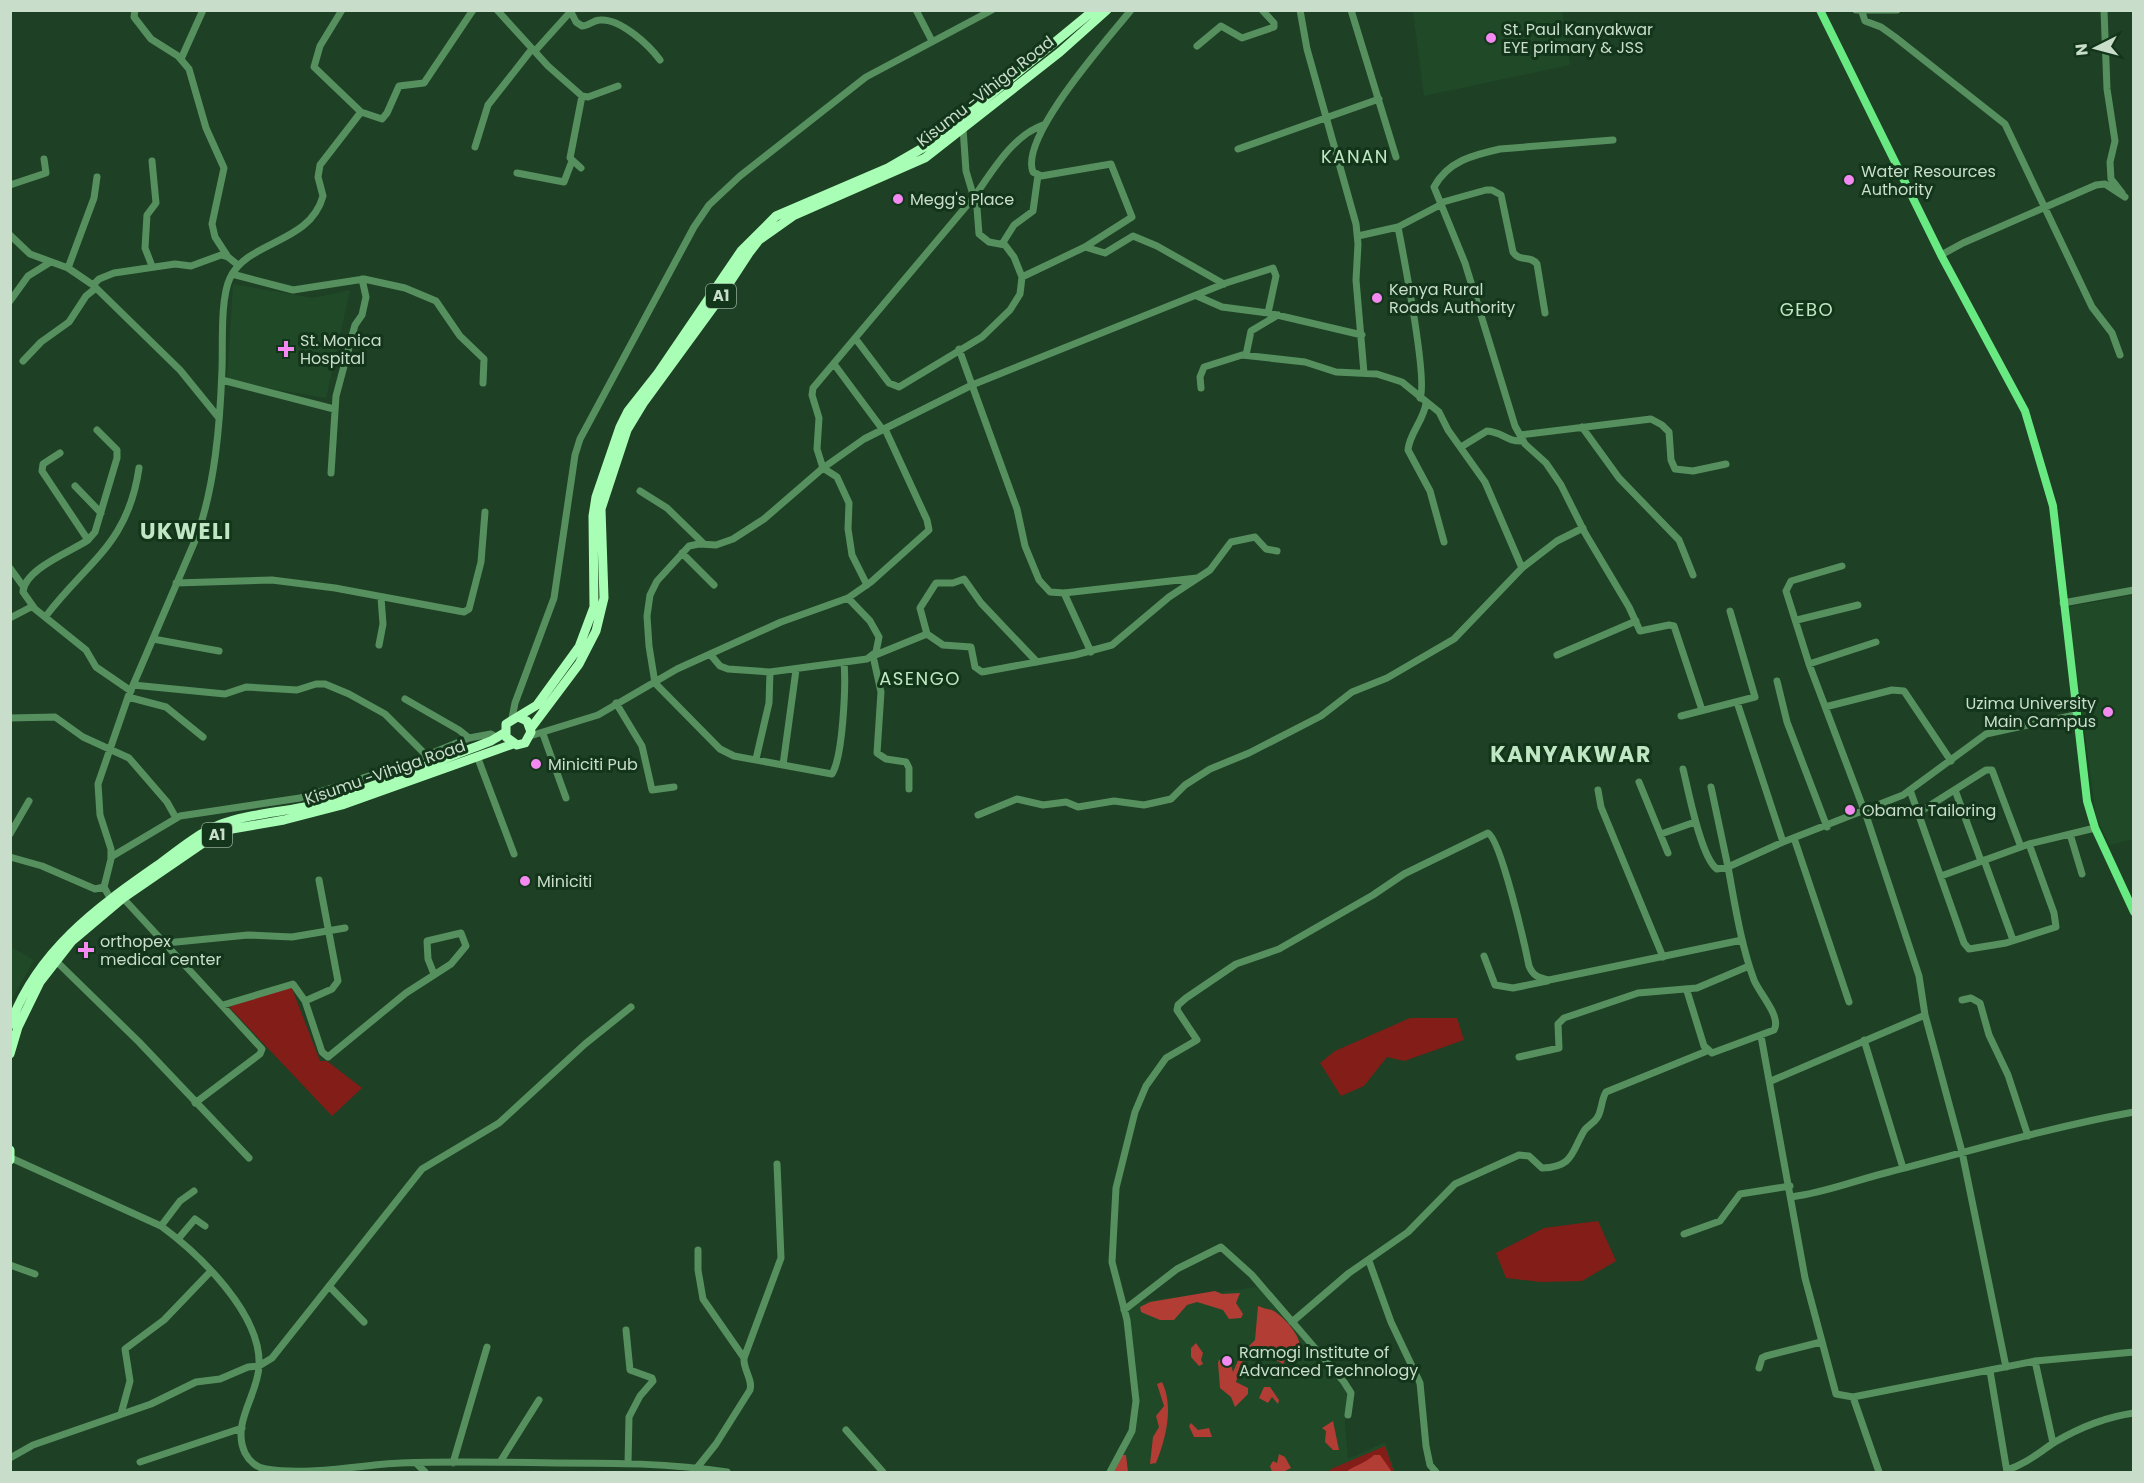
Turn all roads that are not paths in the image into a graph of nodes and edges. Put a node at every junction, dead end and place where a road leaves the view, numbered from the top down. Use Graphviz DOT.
graph roads {
  1 [pos="135,10"];
  2 [pos="203,10"];
  3 [pos="342,10"];
  4 [pos="473,10"];
  5 [pos="497,10"];
  6 [pos="916,10"];
  7 [pos="992,10"];
  8 [pos="1094,10"];
  9 [pos="1107,10"];
  10 [pos="1131,10"];
  11 [pos="1262,10"];
  12 [pos="1300,10"];
  13 [pos="1351,10"];
  14 [pos="1820,10"];
  15 [pos="1897,10"];
  16 [pos="2104,10"];
  17 [pos="571,11"];
  18 [pos="1859,11"];
  19 [pos="933,41"];
  20 [pos="1197,45"];
  21 [pos="533,50"];
  22 [pos="182,59"];
  23 [pos="660,60"];
  24 [pos="618,86"];
  25 [pos="582,96"];
  26 [pos="1379,99"];
  27 [pos="361,112"];
  28 [pos="1326,117"];
  29 [pos="1043,125"];
  30 [pos="963,128"];
  31 [pos="1613,140"];
  32 [pos="475,147"];
  33 [pos="1238,149"];
  34 [pos="1396,156"];
  35 [pos="44,159"];
  36 [pos="152,161"];
  37 [pos="572,161"];
  38 [pos="581,168"];
  39 [pos="517,173"];
  40 [pos="1038,175"];
  41 [pos="97,177"];
  42 [pos="10,185"];
  43 [pos="974,197"];
  44 [pos="1441,203"];
  45 [pos="2046,208"];
  46 [pos="1398,227"];
  47 [pos="10,235"];
  48 [pos="1358,236"];
  49 [pos="1002,244"];
  50 [pos="1085,247"];
  51 [pos="1941,255"];
  52 [pos="228,257"];
  53 [pos="49,263"];
  54 [pos="238,265"];
  55 [pos="152,266"];
  56 [pos="68,268"];
  57 [pos="232,274"];
  58 [pos="1022,277"];
  59 [pos="362,279"];
  60 [pos="1224,284"];
  61 [pos="94,286"];
  62 [pos="1197,296"];
  63 [pos="10,301"];
  64 [pos="1268,313"];
  65 [pos="1545,313"];
  66 [pos="1278,315"];
  67 [pos="1362,335"];
  68 [pos="855,338"];
  69 [pos="958,349"];
  70 [pos="1246,355"];
  71 [pos="2121,355"];
  72 [pos="23,361"];
  73 [pos="834,364"];
  74 [pos="1364,373"];
  75 [pos="222,380"];
  76 [pos="483,383"];
  77 [pos="972,385"];
  78 [pos="1201,388"];
  79 [pos="1420,398"];
  80 [pos="1426,404"];
  81 [pos="334,409"];
  82 [pos="219,418"];
  83 [pos="1582,427"];
  84 [pos="97,430"];
  85 [pos="884,430"];
  86 [pos="1522,438"];
  87 [pos="1461,447"];
  88 [pos="60,453"];
  89 [pos="1726,464"];
  90 [pos="139,468"];
  91 [pos="824,468"];
  92 [pos="331,472"];
  93 [pos="75,486"];
  94 [pos="640,491"];
  95 [pos="485,512"];
  96 [pos="101,513"];
  97 [pos="1583,528"];
  98 [pos="88,540"];
  99 [pos="1444,542"];
  100 [pos="704,544"];
  101 [pos="1277,551"];
  102 [pos="682,553"];
  103 [pos="1842,566"];
  104 [pos="10,568"];
  105 [pos="1521,568"];
  106 [pos="1693,575"];
  107 [pos="1197,578"];
  108 [pos="176,583"];
  109 [pos="714,585"];
  110 [pos="867,585"];
  111 [pos="23,586"];
  112 [pos="2133,590"];
  113 [pos="1064,593"];
  114 [pos="381,598"];
  115 [pos="848,598"];
  116 [pos="2063,603"];
  117 [pos="1858,605"];
  118 [pos="33,606"];
  119 [pos="1730,611"];
  120 [pos="46,616"];
  121 [pos="10,618"];
  122 [pos="1797,620"];
  123 [pos="1635,621"];
  124 [pos="927,634"];
  125 [pos="153,639"];
  126 [pos="1876,642"];
  127 [pos="379,645"];
  128 [pos="219,651"];
  129 [pos="1091,652"];
  130 [pos="710,654"];
  131 [pos="1557,655"];
  132 [pos="873,656"];
  133 [pos="844,662"];
  134 [pos="1037,662"];
  135 [pos="1809,664"];
  136 [pos="796,670"];
  137 [pos="770,672"];
  138 [pos="1777,681"];
  139 [pos="655,683"];
  140 [pos="130,691"];
  141 [pos="405,699"];
  142 [pos="1737,702"];
  143 [pos="616,703"];
  144 [pos="1825,707"];
  145 [pos="1702,710"];
  146 [pos="1681,716"];
  147 [pos="2075,716"];
  148 [pos="10,718"];
  149 [pos="515,718"];
  150 [pos="531,732"];
  151 [pos="543,734"];
  152 [pos="501,735"];
  153 [pos="203,737"];
  154 [pos="470,738"];
  155 [pos="513,744"];
  156 [pos="110,748"];
  157 [pos="427,756"];
  158 [pos="477,756"];
  159 [pos="756,759"];
  160 [pos="1950,760"];
  161 [pos="783,765"];
  162 [pos="1683,769"];
  163 [pos="1639,782"];
  164 [pos="1711,787"];
  165 [pos="674,788"];
  166 [pos="909,789"];
  167 [pos="1598,790"];
  168 [pos="1910,790"];
  169 [pos="1955,790"];
  170 [pos="566,798"];
  171 [pos="29,801"];
  172 [pos="1864,811"];
  173 [pos="1918,813"];
  174 [pos="978,815"];
  175 [pos="176,818"];
  176 [pos="1695,822"];
  177 [pos="1827,826"];
  178 [pos="2095,828"];
  179 [pos="10,834"];
  180 [pos="1661,834"];
  181 [pos="2070,834"];
  182 [pos="1794,838"];
  183 [pos="1783,842"];
  184 [pos="2029,844"];
  185 [pos="2020,847"];
  186 [pos="1668,853"];
  187 [pos="514,854"];
  188 [pos="10,857"];
  189 [pos="111,857"];
  190 [pos="1983,861"];
  191 [pos="1728,867"];
  192 [pos="2082,874"];
  193 [pos="1941,876"];
  194 [pos="319,880"];
  195 [pos="104,887"];
  196 [pos="110,898"];
  197 [pos="123,898"];
  198 [pos="2133,912"];
  199 [pos="345,928"];
  200 [pos="328,930"];
  201 [pos="1742,940"];
  202 [pos="2013,940"];
  203 [pos="166,943"];
  204 [pos="1484,956"];
  205 [pos="1663,957"];
  206 [pos="55,960"];
  207 [pos="1749,966"];
  208 [pos="434,974"];
  209 [pos="1549,980"];
  210 [pos="1687,991"];
  211 [pos="1962,1000"];
  212 [pos="305,1001"];
  213 [pos="1849,1002"];
  214 [pos="223,1005"];
  215 [pos="631,1007"];
  216 [pos="1925,1015"];
  217 [pos="10,1025"];
  218 [pos="1761,1036"];
  219 [pos="1864,1040"];
  220 [pos="1707,1050"];
  221 [pos="10,1054"];
  222 [pos="1519,1056"];
  223 [pos="1771,1081"];
  224 [pos="195,1103"];
  225 [pos="2133,1112"];
  226 [pos="2028,1136"];
  227 [pos="10,1150"];
  228 [pos="1962,1152"];
  229 [pos="249,1158"];
  230 [pos="11,1159"];
  231 [pos="777,1164"];
  232 [pos="1903,1168"];
  233 [pos="1790,1186"];
  234 [pos="194,1191"];
  235 [pos="1791,1197"];
  236 [pos="161,1226"];
  237 [pos="206,1226"];
  238 [pos="1684,1234"];
  239 [pos="178,1239"];
  240 [pos="698,1250"];
  241 [pos="1369,1261"];
  242 [pos="10,1265"];
  243 [pos="210,1272"];
  244 [pos="35,1274"];
  245 [pos="329,1286"];
  246 [pos="1124,1310"];
  247 [pos="364,1322"];
  248 [pos="1292,1322"];
  249 [pos="626,1330"];
  250 [pos="1821,1342"];
  251 [pos="487,1347"];
  252 [pos="2133,1352"];
  253 [pos="744,1358"];
  254 [pos="2035,1361"];
  255 [pos="259,1366"];
  256 [pos="2006,1367"];
  257 [pos="1759,1368"];
  258 [pos="1990,1371"];
  259 [pos="1853,1397"];
  260 [pos="539,1400"];
  261 [pos="2133,1413"];
  262 [pos="121,1414"];
  263 [pos="1348,1415"];
  264 [pos="242,1428"];
  265 [pos="846,1430"];
  266 [pos="2053,1443"];
  267 [pos="10,1458"];
  268 [pos="140,1462"];
  269 [pos="453,1462"];
  270 [pos="500,1462"];
  271 [pos="416,1463"];
  272 [pos="628,1464"];
  273 [pos="696,1469"];
  274 [pos="257,1470"];
  275 [pos="333,1471"];
  276 [pos="2007,1471"];
  277 [pos="425,1473"];
  278 [pos="727,1473"];
  279 [pos="883,1473"];
  280 [pos="1110,1473"];
  281 [pos="1436,1473"];
  282 [pos="1879,1473"];
  1 -- 22 [label="street"];
  2 -- 22 [label="street"];
  3 -- 27 [label="street"];
  4 -- 27 [label="street"];
  5 -- 21 [label="street"];
  6 -- 19 [label="street"];
  7 -- 19 [label="street"];
  8 -- 149 [label="highway, Kisumu -Vihiga Road / A1"];
  9 -- 30 [label="highway, Kisumu -Vihiga Road / A1"];
  10 -- 29 [label="street"];
  11 -- 20 [label="street"];
  12 -- 28 [label="street"];
  13 -- 26 [label="street"];
  14 -- 51 [label="main road"];
  15 -- 18 [label="street"];
  16 -- 45 [label="street"];
  17 -- 21 [label="street"];
  17 -- 23 [label="street"];
  18 -- 45 [label="street"];
  19 -- 149 [label="street"];
  21 -- 25 [label="street"];
  21 -- 32 [label="street"];
  22 -- 52 [label="street"];
  24 -- 25 [label="street"];
  25 -- 37 [label="street"];
  26 -- 28 [label="street"];
  26 -- 34 [label="street"];
  27 -- 54 [label="street"];
  28 -- 33 [label="street"];
  28 -- 48 [label="street"];
  29 -- 40 [label="street"];
  29 -- 43 [label="street"];
  30 -- 43 [label="street"];
  30 -- 150 [label="highway, Kisumu -Vihiga Road / A1"];
  31 -- 44 [label="street"];
  35 -- 42 [label="street"];
  36 -- 55 [label="street"];
  37 -- 38 [label="street"];
  37 -- 39 [label="street"];
  40 -- 49 [label="street"];
  40 -- 50 [label="street"];
  41 -- 56 [label="street"];
  43 -- 49 [label="street"];
  43 -- 68 [label="street"];
  44 -- 46 [label="street"];
  44 -- 65 [label="street"];
  44 -- 86 [label="street"];
  45 -- 51 [label="street"];
  45 -- 71 [label="street"];
  46 -- 48 [label="street"];
  46 -- 79 [label="street"];
  47 -- 53 [label="street"];
  48 -- 67 [label="street"];
  49 -- 58 [label="street"];
  50 -- 58 [label="street"];
  50 -- 60 [label="street"];
  51 -- 116 [label="main road"];
  52 -- 54 [label="street"];
  52 -- 55 [label="street"];
  53 -- 56 [label="street"];
  53 -- 63 [label="street"];
  54 -- 57 [label="street"];
  55 -- 61 [label="street"];
  56 -- 61 [label="street"];
  57 -- 59 [label="street"];
  57 -- 75 [label="street"];
  58 -- 69 [label="street"];
  59 -- 76 [label="street"];
  59 -- 81 [label="street"];
  60 -- 62 [label="street"];
  60 -- 64 [label="street"];
  61 -- 72 [label="street"];
  61 -- 82 [label="street"];
  62 -- 64 [label="street"];
  62 -- 77 [label="street"];
  64 -- 66 [label="street"];
  66 -- 67 [label="street"];
  66 -- 70 [label="street"];
  67 -- 74 [label="street"];
  68 -- 69 [label="street"];
  68 -- 73 [label="street"];
  69 -- 77 [label="street"];
  70 -- 74 [label="street"];
  70 -- 78 [label="street"];
  73 -- 85 [label="street"];
  73 -- 91 [label="street"];
  74 -- 79 [label="street"];
  75 -- 81 [label="street"];
  75 -- 82 [label="street"];
  77 -- 85 [label="street"];
  77 -- 113 [label="street"];
  79 -- 80 [label="street"];
  80 -- 87 [label="street"];
  80 -- 99 [label="street"];
  81 -- 92 [label="street"];
  82 -- 108 [label="street"];
  83 -- 86 [label="street"];
  83 -- 89 [label="street"];
  83 -- 106 [label="street"];
  84 -- 96 [label="street"];
  85 -- 91 [label="street"];
  85 -- 110 [label="street"];
  86 -- 87 [label="street"];
  86 -- 97 [label="street"];
  87 -- 105 [label="street"];
  88 -- 98 [label="street"];
  90 -- 120 [label="street"];
  91 -- 100 [label="street"];
  91 -- 110 [label="street"];
  93 -- 96 [label="street"];
  94 -- 100 [label="street"];
  95 -- 114 [label="street"];
  96 -- 98 [label="street"];
  97 -- 105 [label="street"];
  97 -- 123 [label="street"];
  98 -- 111 [label="street"];
  100 -- 102 [label="street"];
  101 -- 107 [label="street"];
  102 -- 109 [label="street"];
  102 -- 139 [label="street"];
  103 -- 122 [label="street"];
  104 -- 111 [label="street"];
  105 -- 174 [label="street"];
  107 -- 113 [label="street"];
  107 -- 129 [label="street"];
  108 -- 114 [label="street"];
  108 -- 125 [label="street"];
  110 -- 115 [label="street"];
  111 -- 118 [label="street"];
  112 -- 116 [label="street"];
  113 -- 129 [label="street"];
  114 -- 127 [label="street"];
  115 -- 130 [label="street"];
  115 -- 132 [label="street"];
  116 -- 147 [label="main road"];
  117 -- 122 [label="street"];
  118 -- 120 [label="street"];
  118 -- 121 [label="street"];
  119 -- 142 [label="street"];
  120 -- 140 [label="street"];
  122 -- 135 [label="street"];
  123 -- 131 [label="street"];
  123 -- 145 [label="street"];
  124 -- 132 [label="street"];
  124 -- 134 [label="street"];
  124 -- 134 [label="street"];
  125 -- 128 [label="street"];
  125 -- 140 [label="street"];
  126 -- 135 [label="street"];
  129 -- 134 [label="street"];
  130 -- 137 [label="street"];
  130 -- 139 [label="street"];
  132 -- 133 [label="street"];
  132 -- 166 [label="street"];
  133 -- 136 [label="street"];
  133 -- 161 [label="street"];
  135 -- 144 [label="street"];
  136 -- 137 [label="street"];
  136 -- 161 [label="street"];
  137 -- 159 [label="street"];
  138 -- 177 [label="street"];
  139 -- 143 [label="street"];
  139 -- 159 [label="street"];
  140 -- 153 [label="street"];
  140 -- 156 [label="street"];
  140 -- 157 [label="street"];
  141 -- 154 [label="street"];
  142 -- 145 [label="street"];
  142 -- 183 [label="street"];
  143 -- 151 [label="street"];
  143 -- 165 [label="street"];
  144 -- 160 [label="street"];
  144 -- 172 [label="street"];
  145 -- 146 [label="street"];
  147 -- 160 [label="street"];
  147 -- 178 [label="main road"];
  148 -- 156 [label="street"];
  149 -- 150 [label="highway"];
  149 -- 152 [label="highway, A1"];
  150 -- 151 [label="street"];
  150 -- 155 [label="highway, A1"];
  151 -- 170 [label="street"];
  152 -- 154 [label="street"];
  152 -- 155 [label="highway"];
  152 -- 196 [label="highway, Kisumu -Vihiga Road / A1"];
  154 -- 157 [label="street"];
  155 -- 158 [label="highway, Kisumu -Vihiga Road / A1"];
  156 -- 175 [label="street"];
  156 -- 189 [label="street"];
  157 -- 175 [label="street"];
  158 -- 187 [label="street"];
  158 -- 197 [label="highway, Kisumu -Vihiga Road / A1"];
  159 -- 161 [label="street"];
  160 -- 168 [label="street"];
  162 -- 176 [label="street"];
  163 -- 180 [label="street"];
  164 -- 191 [label="street"];
  167 -- 205 [label="street"];
  168 -- 172 [label="street"];
  168 -- 173 [label="street"];
  169 -- 173 [label="street"];
  169 -- 185 [label="street"];
  169 -- 190 [label="street"];
  171 -- 179 [label="street"];
  172 -- 177 [label="street"];
  172 -- 216 [label="street"];
  173 -- 193 [label="street"];
  175 -- 189 [label="street"];
  176 -- 180 [label="street"];
  176 -- 191 [label="street"];
  177 -- 182 [label="street"];
  178 -- 181 [label="street"];
  178 -- 198 [label="main road"];
  180 -- 186 [label="street"];
  181 -- 184 [label="street"];
  181 -- 192 [label="street"];
  182 -- 183 [label="street"];
  182 -- 213 [label="street"];
  183 -- 191 [label="street"];
  184 -- 185 [label="street"];
  184 -- 202 [label="street"];
  185 -- 190 [label="street"];
  188 -- 195 [label="street"];
  189 -- 195 [label="street"];
  190 -- 193 [label="street"];
  190 -- 202 [label="street"];
  191 -- 201 [label="street"];
  193 -- 202 [label="street"];
  194 -- 200 [label="street"];
  195 -- 196 [label="street"];
  196 -- 217 [label="highway, Kisumu -Vihiga Road / A1"];
  197 -- 203 [label="street"];
  197 -- 206 [label="highway, Kisumu -Vihiga Road / A1"];
  199 -- 200 [label="street"];
  200 -- 203 [label="street"];
  200 -- 212 [label="street"];
  201 -- 205 [label="street"];
  201 -- 207 [label="street"];
  203 -- 214 [label="street"];
  204 -- 209 [label="street"];
  205 -- 209 [label="street"];
  206 -- 221 [label="highway, Kisumu -Vihiga Road / A1"];
  206 -- 224 [label="street"];
  207 -- 210 [label="street"];
  207 -- 218 [label="street"];
  208 -- 208 [label="street"];
  208 -- 212 [label="street"];
  209 -- 246 [label="street"];
  210 -- 220 [label="street"];
  210 -- 222 [label="street"];
  211 -- 226 [label="street"];
  212 -- 214 [label="street"];
  214 -- 224 [label="street"];
  215 -- 245 [label="street"];
  216 -- 219 [label="street"];
  216 -- 228 [label="street"];
  218 -- 220 [label="street"];
  218 -- 223 [label="street"];
  219 -- 223 [label="street"];
  219 -- 232 [label="street"];
  220 -- 241 [label="street"];
  223 -- 233 [label="street"];
  224 -- 229 [label="street"];
  225 -- 226 [label="street"];
  226 -- 228 [label="street"];
  227 -- 230 [label="highway"];
  228 -- 232 [label="street"];
  228 -- 256 [label="street"];
  230 -- 236 [label="street"];
  231 -- 253 [label="street"];
  232 -- 235 [label="street"];
  233 -- 235 [label="street"];
  233 -- 238 [label="street"];
  234 -- 236 [label="street"];
  235 -- 250 [label="street"];
  236 -- 239 [label="street"];
  237 -- 239 [label="street"];
  239 -- 243 [label="street"];
  240 -- 253 [label="street"];
  241 -- 248 [label="street"];
  241 -- 281 [label="street"];
  242 -- 244 [label="street"];
  243 -- 255 [label="street"];
  243 -- 262 [label="street"];
  245 -- 247 [label="street"];
  245 -- 255 [label="street"];
  246 -- 248 [label="street"];
  246 -- 280 [label="street"];
  248 -- 263 [label="street"];
  249 -- 272 [label="street"];
  250 -- 257 [label="street"];
  250 -- 259 [label="street"];
  251 -- 269 [label="street"];
  252 -- 254 [label="street"];
  253 -- 273 [label="street"];
  254 -- 256 [label="street"];
  254 -- 266 [label="street"];
  255 -- 262 [label="street"];
  255 -- 264 [label="street"];
  256 -- 258 [label="street"];
  258 -- 259 [label="street"];
  258 -- 276 [label="street"];
  259 -- 282 [label="street"];
  260 -- 270 [label="street"];
  261 -- 266 [label="street"];
  262 -- 267 [label="street"];
  264 -- 268 [label="street"];
  264 -- 274 [label="street"];
  265 -- 279 [label="street"];
  266 -- 276 [label="street"];
  269 -- 270 [label="street"];
  269 -- 271 [label="street"];
  270 -- 272 [label="street"];
  271 -- 275 [label="street"];
  271 -- 277 [label="street"];
  272 -- 273 [label="street"];
  273 -- 278 [label="street"];
  274 -- 275 [label="street"];
}
